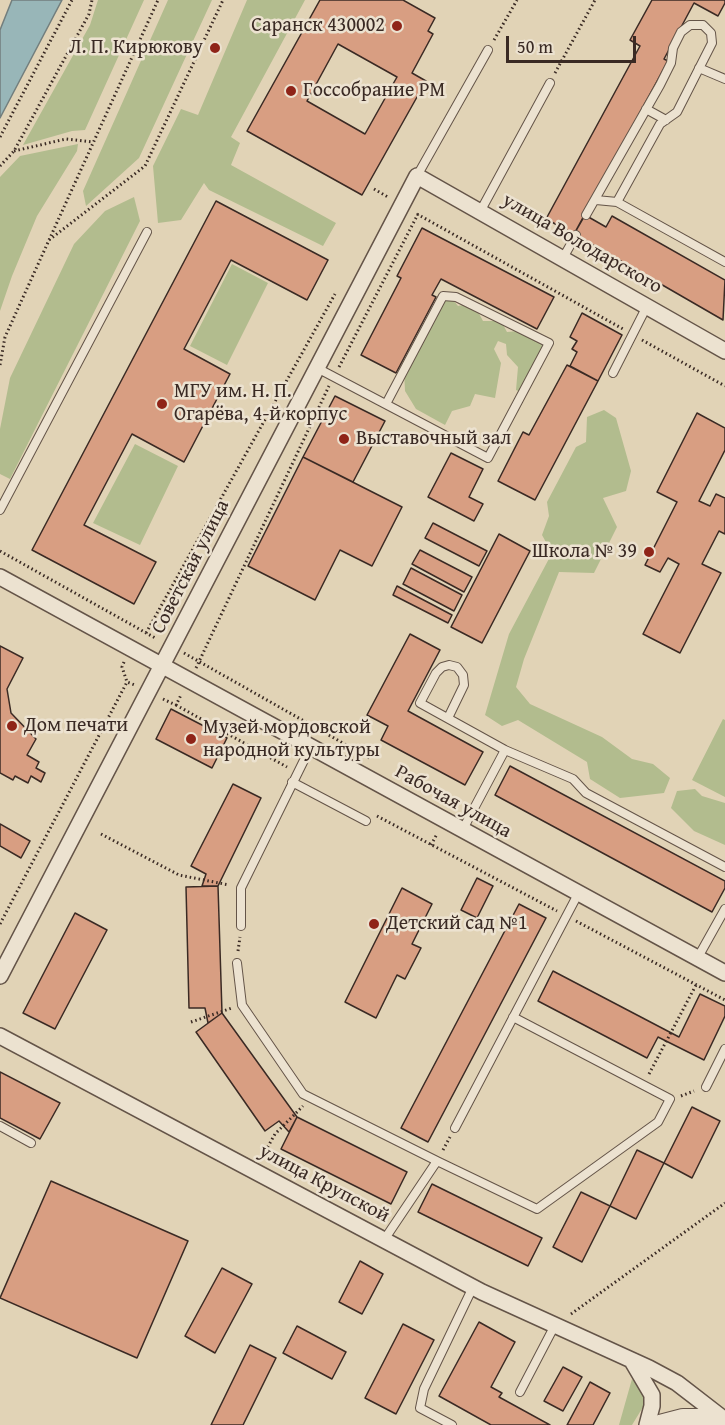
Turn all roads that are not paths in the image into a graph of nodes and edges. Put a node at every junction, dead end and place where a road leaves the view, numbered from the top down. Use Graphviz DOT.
graph roads {
  1 [pos="488,50"];
  2 [pos="699,68"];
  3 [pos="725,79"];
  4 [pos="550,83"];
  5 [pos="646,109"];
  6 [pos="666,120"];
  7 [pos="417,176"];
  8 [pos="596,200"];
  9 [pos="617,202"];
  10 [pos="481,210"];
  11 [pos="586,215"];
  12 [pos="147,232"];
  13 [pos="576,235"];
  14 [pos="563,258"];
  15 [pos="725,262"];
  16 [pos="647,306"];
  17 [pos="725,351"];
  18 [pos="317,369"];
  19 [pos="613,373"];
  20 [pos="386,404"];
  21 [pos="0,510"];
  22 [pos="0,577"];
  23 [pos="162,666"];
  24 [pos="448,718"];
  25 [pos="310,748"];
  26 [pos="505,750"];
  27 [pos="292,782"];
  28 [pos="366,822"];
  29 [pos="462,831"];
  30 [pos="725,867"];
  31 [pos="578,894"];
  32 [pos="725,909"];
  33 [pos="241,926"];
  34 [pos="697,958"];
  35 [pos="237,963"];
  36 [pos="725,974"];
  37 [pos="0,976"];
  38 [pos="513,1017"];
  39 [pos="0,1036"];
  40 [pos="725,1049"];
  41 [pos="706,1087"];
  42 [pos="0,1126"];
  43 [pos="455,1128"];
  44 [pos="31,1143"];
  45 [pos="437,1161"];
  46 [pos="384,1240"];
  47 [pos="473,1287"];
  48 [pos="555,1325"];
  49 [pos="632,1361"];
  50 [pos="520,1392"];
  51 [pos="725,1419"];
  52 [pos="452,1425"];
  53 [pos="647,1425"];
  54 [pos="660,1425"];
  55 [pos="723,1425"];
  1 -- 7 [label="lane"];
  2 -- 3 [label="lane"];
  2 -- 5 [label="lane"];
  2 -- 6 [label="lane"];
  4 -- 10 [label="lane"];
  5 -- 6 [label="lane"];
  5 -- 8 [label="lane"];
  6 -- 9 [label="lane"];
  7 -- 10 [label="street, улица Володарского"];
  7 -- 18 [label="street, Советская улица"];
  8 -- 9 [label="lane"];
  8 -- 11 [label="lane"];
  9 -- 15 [label="lane"];
  10 -- 14 [label="street, улица Володарского"];
  12 -- 21 [label="lane"];
  13 -- 14 [label="lane"];
  14 -- 16 [label="street, улица Володарского"];
  16 -- 17 [label="street, улица Володарского"];
  16 -- 19 [label="lane"];
  18 -- 20 [label="lane"];
  18 -- 23 [label="street, Советская улица"];
  20 -- 20 [label="lane"];
  22 -- 23 [label="street, Рабочая улица"];
  23 -- 25 [label="street, Рабочая улица"];
  23 -- 37 [label="street, Советская улица"];
  24 -- 24 [label="lane"];
  24 -- 26 [label="lane"];
  25 -- 27 [label="lane"];
  25 -- 29 [label="street, Рабочая улица"];
  26 -- 29 [label="lane"];
  26 -- 30 [label="lane"];
  27 -- 28 [label="lane"];
  27 -- 33 [label="lane"];
  29 -- 31 [label="street, Рабочая улица"];
  31 -- 34 [label="street, Рабочая улица"];
  31 -- 38 [label="lane"];
  32 -- 34 [label="lane"];
  34 -- 36 [label="street, Рабочая улица"];
  35 -- 45 [label="lane"];
  38 -- 43 [label="lane"];
  38 -- 45 [label="lane"];
  39 -- 46 [label="street, улица Крупской"];
  40 -- 41 [label="lane"];
  42 -- 44 [label="lane"];
  45 -- 46 [label="lane"];
  46 -- 47 [label="street, улица Крупской"];
  47 -- 48 [label="street, улица Крупской"];
  47 -- 52 [label="lane"];
  48 -- 49 [label="street, улица Крупской"];
  48 -- 50 [label="lane"];
  49 -- 51 [label="street, улица Крупской"];
  49 -- 53 [label="street"];
  54 -- 55 [label="street"];
}
